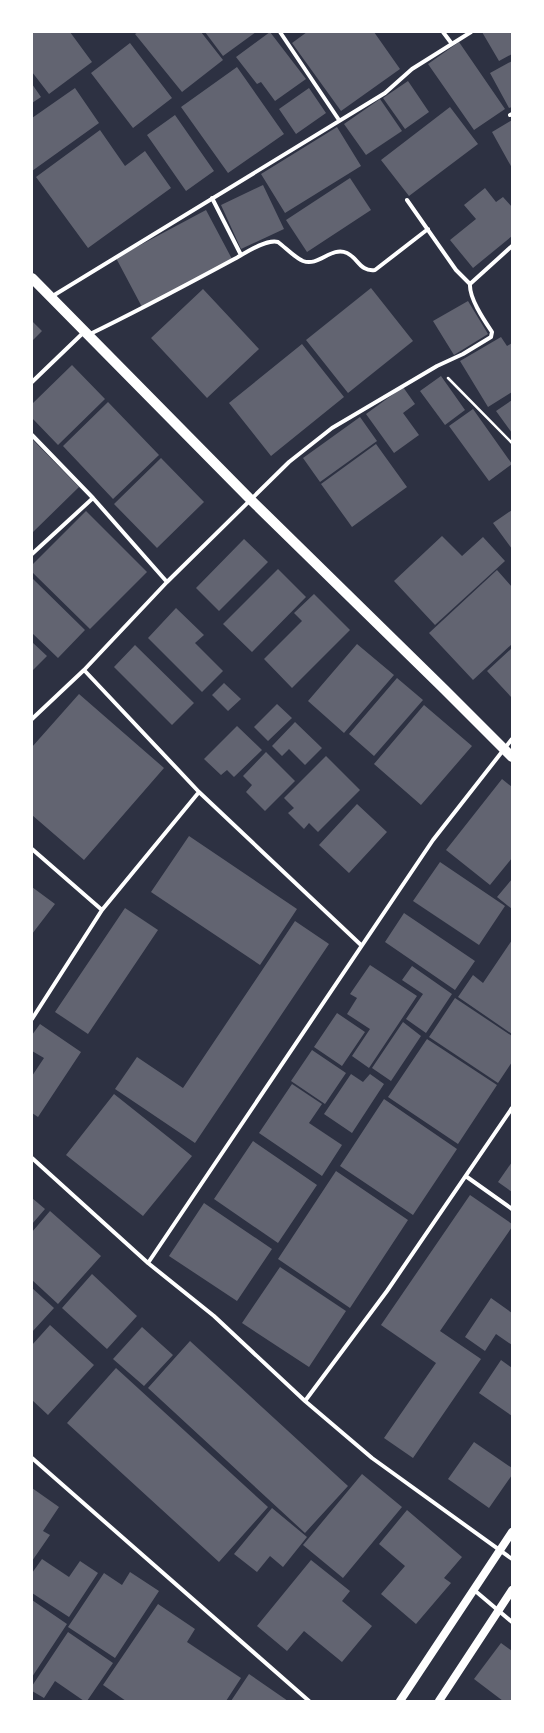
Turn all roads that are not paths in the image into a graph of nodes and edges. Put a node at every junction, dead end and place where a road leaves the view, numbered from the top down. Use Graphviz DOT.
graph roads {
  1 [pos="280,32"];
  2 [pos="443,32"];
  3 [pos="471,32"];
  4 [pos="452,44"];
  5 [pos="339,120"];
  6 [pos="212,198"];
  7 [pos="406,200"];
  8 [pos="428,229"];
  9 [pos="512,246"];
  10 [pos="241,255"];
  11 [pos="32,278"];
  12 [pos="470,284"];
  13 [pos="50,297"];
  14 [pos="86,333"];
  15 [pos="32,382"];
  16 [pos="32,435"];
  17 [pos="93,498"];
  18 [pos="250,499"];
  19 [pos="32,554"];
  20 [pos="167,582"];
  21 [pos="84,670"];
  22 [pos="32,719"];
  23 [pos="512,739"];
  24 [pos="504,749"];
  25 [pos="512,757"];
  26 [pos="199,792"];
  27 [pos="32,849"];
  28 [pos="102,910"];
  29 [pos="361,945"];
  30 [pos="32,1019"];
  31 [pos="512,1108"];
  32 [pos="32,1158"];
  33 [pos="466,1177"];
  34 [pos="512,1209"];
  35 [pos="148,1263"];
  36 [pos="305,1401"];
  37 [pos="32,1458"];
  38 [pos="512,1532"];
  39 [pos="499,1550"];
  40 [pos="512,1559"];
  41 [pos="472,1590"];
  42 [pos="512,1590"];
  43 [pos="498,1610"];
  44 [pos="512,1622"];
  45 [pos="309,1701"];
  46 [pos="400,1701"];
  47 [pos="439,1701"];
  1 -- 5 [label="street"];
  2 -- 4 [label="street"];
  3 -- 4 [label="street"];
  4 -- 5 [label="street"];
  5 -- 6 [label="street"];
  6 -- 10 [label="street"];
  6 -- 13 [label="street"];
  7 -- 8 [label="street"];
  8 -- 10 [label="street"];
  8 -- 12 [label="street"];
  9 -- 12 [label="street"];
  10 -- 14 [label="street"];
  11 -- 13 [label="main road"];
  12 -- 18 [label="street"];
  13 -- 14 [label="main road"];
  14 -- 15 [label="street"];
  14 -- 18 [label="main road"];
  16 -- 17 [label="street"];
  17 -- 19 [label="street"];
  17 -- 20 [label="street"];
  18 -- 20 [label="street"];
  18 -- 24 [label="main road"];
  20 -- 21 [label="street"];
  21 -- 22 [label="street"];
  21 -- 26 [label="street"];
  23 -- 24 [label="street"];
  24 -- 25 [label="main road"];
  24 -- 29 [label="street"];
  26 -- 28 [label="street"];
  26 -- 29 [label="street"];
  27 -- 28 [label="street"];
  28 -- 30 [label="street"];
  29 -- 35 [label="street"];
  31 -- 33 [label="street"];
  32 -- 35 [label="street"];
  33 -- 34 [label="street"];
  33 -- 36 [label="street"];
  35 -- 36 [label="street"];
  36 -- 39 [label="street"];
  37 -- 45 [label="street"];
  38 -- 39 [label="main road"];
  39 -- 40 [label="street"];
  39 -- 41 [label="main road"];
  41 -- 43 [label="street"];
  41 -- 46 [label="main road"];
  42 -- 43 [label="main road"];
  43 -- 44 [label="street"];
  43 -- 47 [label="main road"];
}
